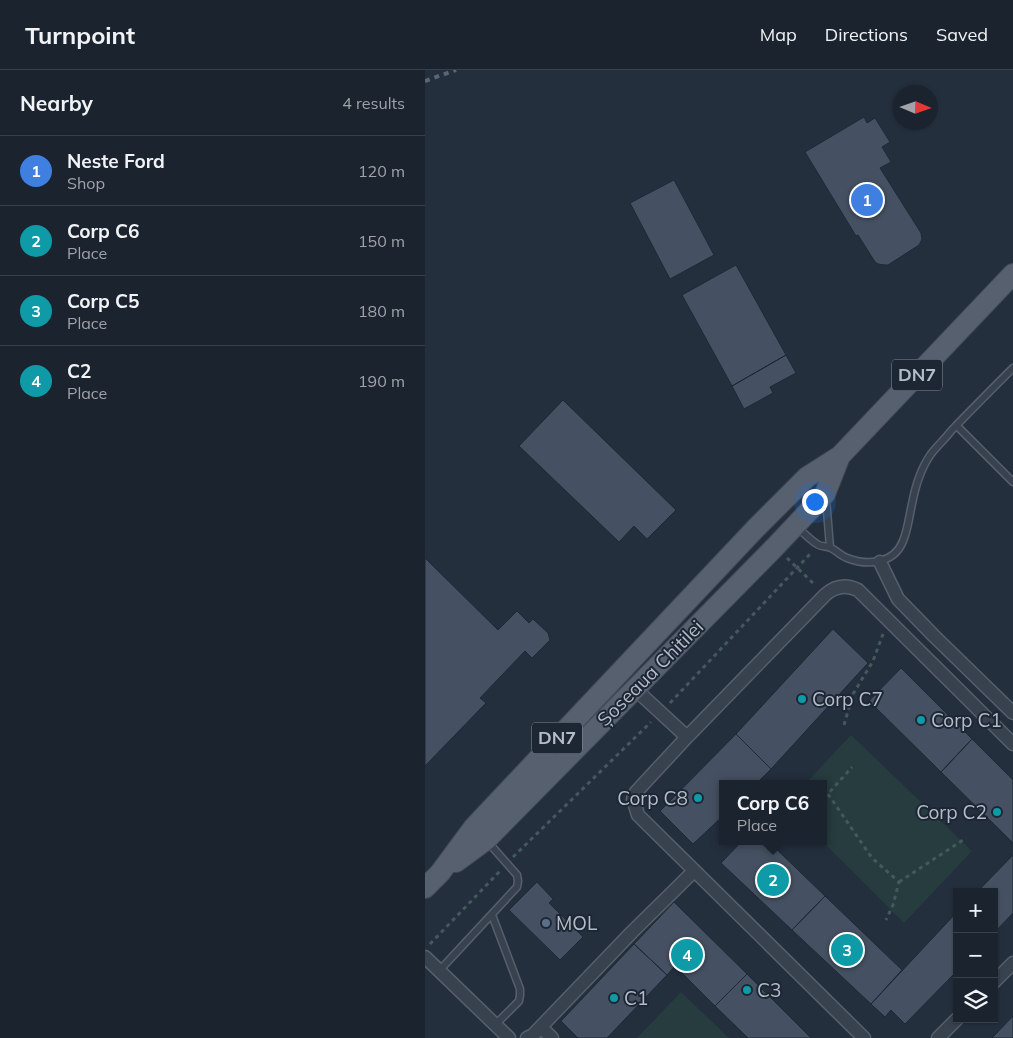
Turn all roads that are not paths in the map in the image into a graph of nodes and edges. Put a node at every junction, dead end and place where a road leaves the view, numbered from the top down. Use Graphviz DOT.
graph roads {
  1 [pos="1013,274"];
  2 [pos="1013,368"];
  3 [pos="957,426"];
  4 [pos="840,456"];
  5 [pos="1013,482"];
  6 [pos="825,494"];
  7 [pos="777,508"];
  8 [pos="795,525"];
  9 [pos="830,547"];
  10 [pos="880,562"];
  11 [pos="634,688"];
  12 [pos="1013,713"];
  13 [pos="687,737"];
  14 [pos="1013,744"];
  15 [pos="486,840"];
  16 [pos="694,871"];
  17 [pos="440,873"];
  18 [pos="425,888"];
  19 [pos="492,915"];
  20 [pos="425,957"];
  21 [pos="1013,963"];
  22 [pos="439,970"];
  23 [pos="998,978"];
  24 [pos="953,1023"];
  25 [pos="495,1025"];
  26 [pos="541,1027"];
  27 [pos="509,1038"];
  28 [pos="527,1038"];
  29 [pos="552,1038"];
  30 [pos="864,1038"];
  31 [pos="937,1038"];
  1 -- 4 [label="main road, Șoseaua Chitilei / DN7"];
  2 -- 3 [label="lane"];
  3 -- 5 [label="lane"];
  3 -- 10 [label="lane"];
  4 -- 6 [label="main road, Șoseaua Chitilei / DN7"];
  4 -- 7 [label="main road, Șoseaua Chitilei / DN7"];
  6 -- 8 [label="main road, Șoseaua Chitilei / DN7"];
  6 -- 9 [label="lane"];
  7 -- 8 [label="main road"];
  7 -- 17 [label="main road, Șoseaua Chitilei / DN7"];
  8 -- 9 [label="lane"];
  8 -- 11 [label="main road, Șoseaua Chitilei / DN7"];
  9 -- 10 [label="lane"];
  10 -- 12 [label="street"];
  11 -- 13 [label="street"];
  11 -- 15 [label="main road, Șoseaua Chitilei / DN7"];
  13 -- 14 [label="street"];
  13 -- 16 [label="street"];
  15 -- 17 [label="main road, Șoseaua Chitilei / DN7"];
  15 -- 19 [label="lane"];
  16 -- 26 [label="street"];
  16 -- 30 [label="street"];
  17 -- 18 [label="main road, Șoseaua Chitilei / DN7"];
  19 -- 22 [label="lane"];
  19 -- 25 [label="lane"];
  20 -- 22 [label="street"];
  21 -- 23 [label="street"];
  22 -- 25 [label="street"];
  24 -- 31 [label="street"];
  25 -- 27 [label="street"];
  26 -- 28 [label="street"];
  26 -- 29 [label="street"];
}
